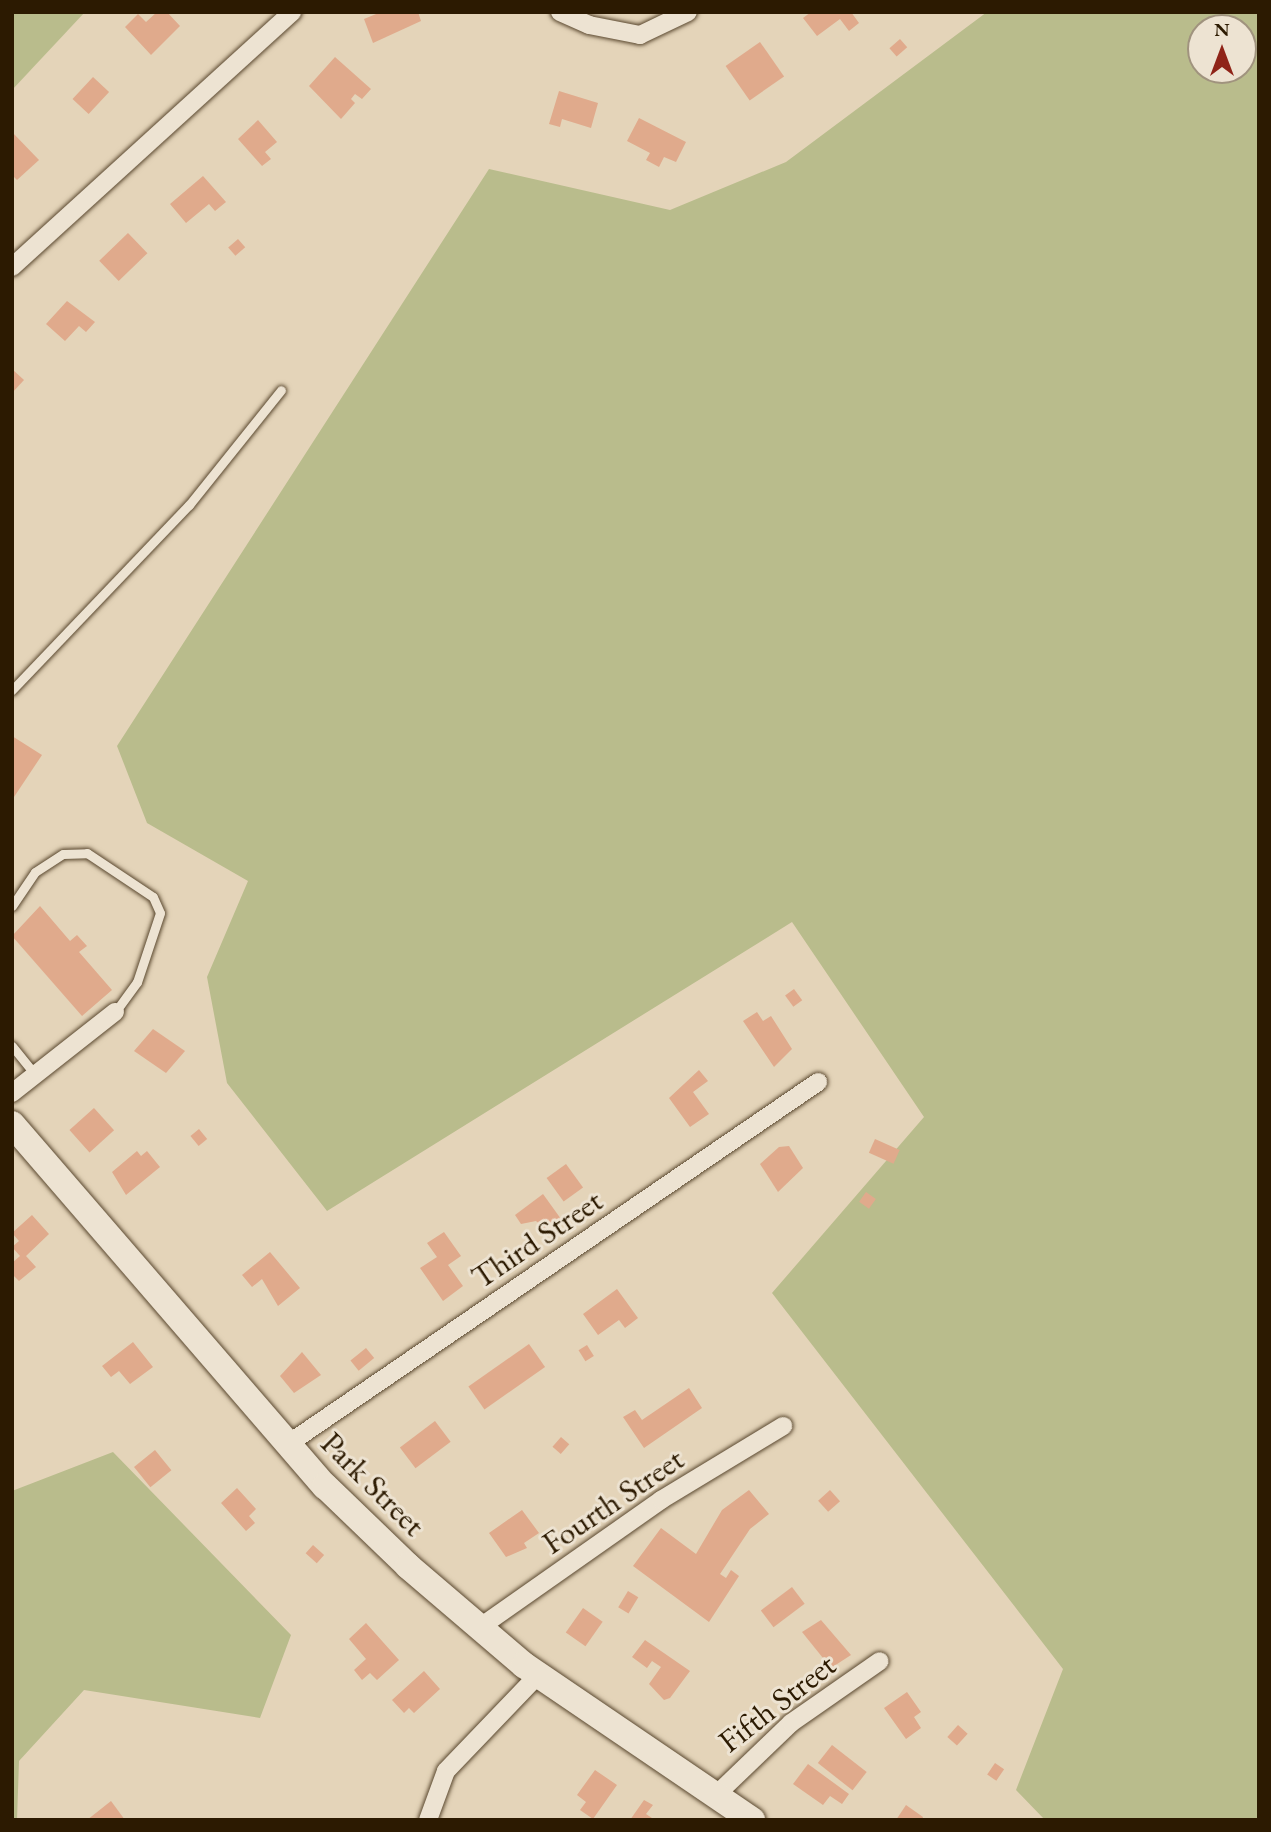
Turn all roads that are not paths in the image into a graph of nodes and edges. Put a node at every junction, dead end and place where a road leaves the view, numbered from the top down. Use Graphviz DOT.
graph roads {
  1 [pos="292,12"];
  2 [pos="560,12"];
  3 [pos="688,12"];
  4 [pos="12,267"];
  5 [pos="281,390"];
  6 [pos="12,690"];
  7 [pos="12,906"];
  8 [pos="115,1012"];
  9 [pos="12,1046"];
  10 [pos="35,1074"];
  11 [pos="818,1082"];
  12 [pos="12,1093"];
  13 [pos="12,1124"];
  14 [pos="783,1426"];
  15 [pos="288,1444"];
  16 [pos="479,1628"];
  17 [pos="880,1661"];
  18 [pos="539,1674"];
  19 [pos="715,1796"];
  20 [pos="428,1820"];
  21 [pos="752,1820"];
  1 -- 4 [label="street"];
  2 -- 3 [label="street"];
  5 -- 6 [label="lane"];
  7 -- 8 [label="lane"];
  8 -- 10 [label="street"];
  9 -- 10 [label="lane"];
  10 -- 12 [label="street"];
  11 -- 15 [label="street, Third Street"];
  13 -- 15 [label="main road, Park Street"];
  14 -- 16 [label="street, Fourth Street"];
  15 -- 16 [label="main road, Park Street"];
  16 -- 18 [label="main road, Park Street"];
  17 -- 19 [label="street, Fifth Street"];
  18 -- 19 [label="main road, Park Street"];
  18 -- 20 [label="street"];
  19 -- 21 [label="main road, Park Street"];
}
